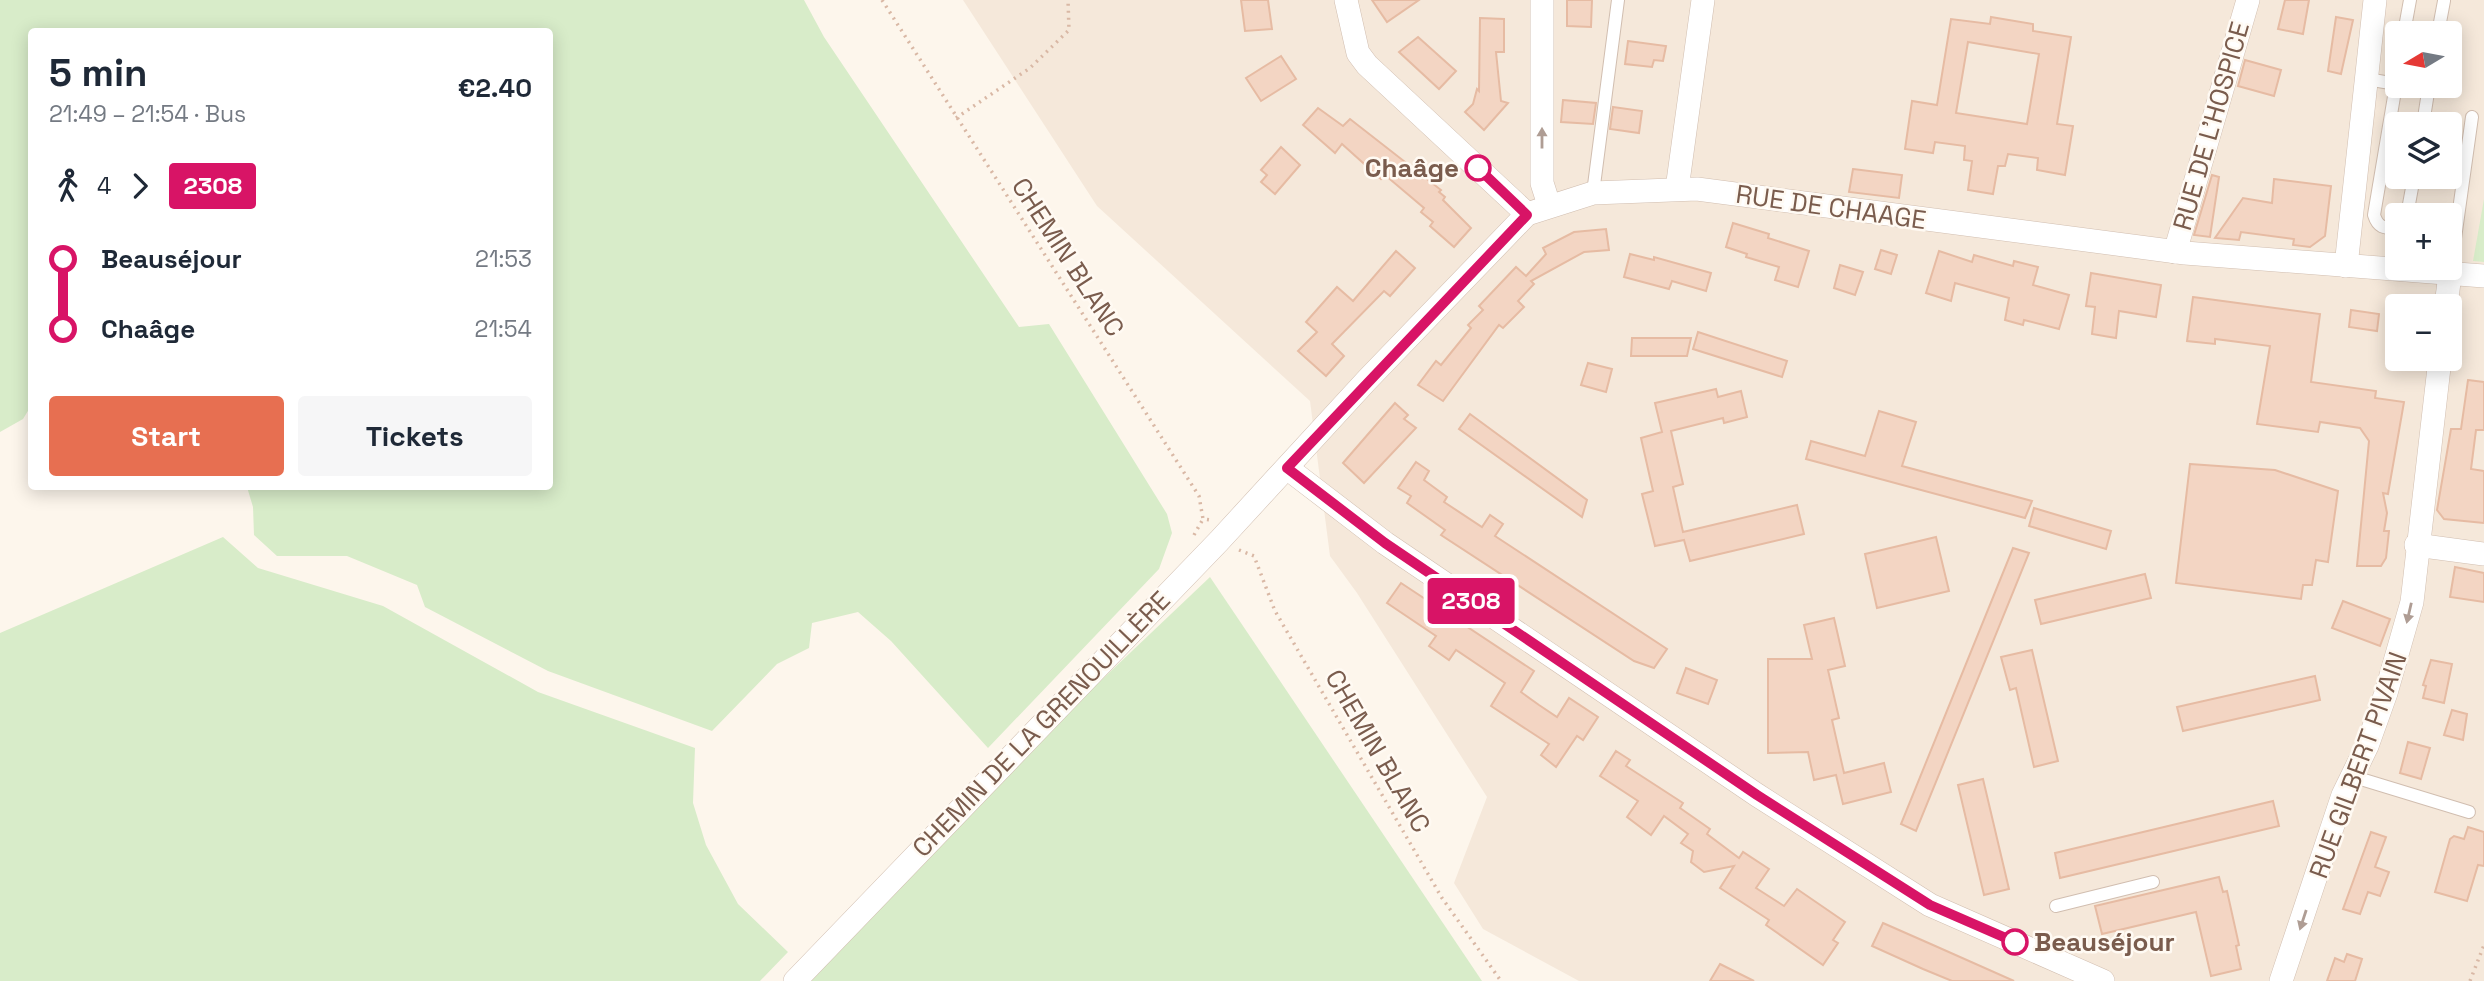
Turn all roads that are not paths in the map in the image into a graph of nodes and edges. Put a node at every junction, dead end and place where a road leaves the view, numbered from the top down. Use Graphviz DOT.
graph roads {
  1 [pos="1346,0"];
  2 [pos="1542,0"];
  3 [pos="1618,0"];
  4 [pos="1703,0"];
  5 [pos="2248,0"];
  6 [pos="2375,0"];
  7 [pos="2410,0"];
  8 [pos="2444,1"];
  9 [pos="2406,21"];
  10 [pos="2440,21"];
  11 [pos="2385,78"];
  12 [pos="2367,79"];
  13 [pos="2394,98"];
  14 [pos="2472,117"];
  15 [pos="1677,189"];
  16 [pos="1593,193"];
  17 [pos="2458,203"];
  18 [pos="1549,205"];
  19 [pos="1527,215"];
  20 [pos="2385,228"];
  21 [pos="2175,252"];
  22 [pos="2346,266"];
  23 [pos="2385,269"];
  24 [pos="2462,275"];
  25 [pos="2484,276"];
  26 [pos="2438,371"];
  27 [pos="1287,468"];
  28 [pos="2416,545"];
  29 [pos="2484,554"];
  30 [pos="2351,776"];
  31 [pos="2469,812"];
  32 [pos="2153,882"];
  33 [pos="2056,905"];
  34 [pos="795,981"];
  35 [pos="2103,981"];
  36 [pos="2281,981"];
  1 -- 19 [label="street"];
  18 -- 2 [label="street, one-way"];
  3 -- 16 [label="lane"];
  4 -- 15 [label="street"];
  5 -- 21 [label="street, RUE DE L'HOSPICE"];
  6 -- 12 [label="street"];
  7 -- 9 [label="lane"];
  8 -- 10 [label="lane"];
  11 -- 12 [label="lane"];
  12 -- 22 [label="street"];
  13 -- 20 [label="lane"];
  14 -- 17 [label="lane"];
  15 -- 16 [label="street, RUE DE CHAAGE"];
  15 -- 21 [label="street, RUE DE CHAAGE"];
  16 -- 18 [label="street, RUE DE CHAAGE"];
  18 -- 19 [label="street, RUE DE CHAAGE"];
  19 -- 27 [label="street, RUE DE CHAAGE"];
  21 -- 22 [label="street, RUE DE CHAAGE"];
  22 -- 23 [label="street, RUE DE CHAAGE"];
  24 -- 25 [label="street, RUE DE CHAAGE"];
  26 -- 28 [label="street, RUE GILBERT PIVAIN"];
  27 -- 34 [label="street, CHEMIN DE LA GRENOUILLÈRE"];
  27 -- 35 [label="street"];
  28 -- 29 [label="street"];
  28 -- 30 [label="street, RUE GILBERT PIVAIN, one-way"];
  30 -- 31 [label="lane"];
  30 -- 36 [label="street, RUE GILBERT PIVAIN, one-way"];
  32 -- 33 [label="lane"];
}
